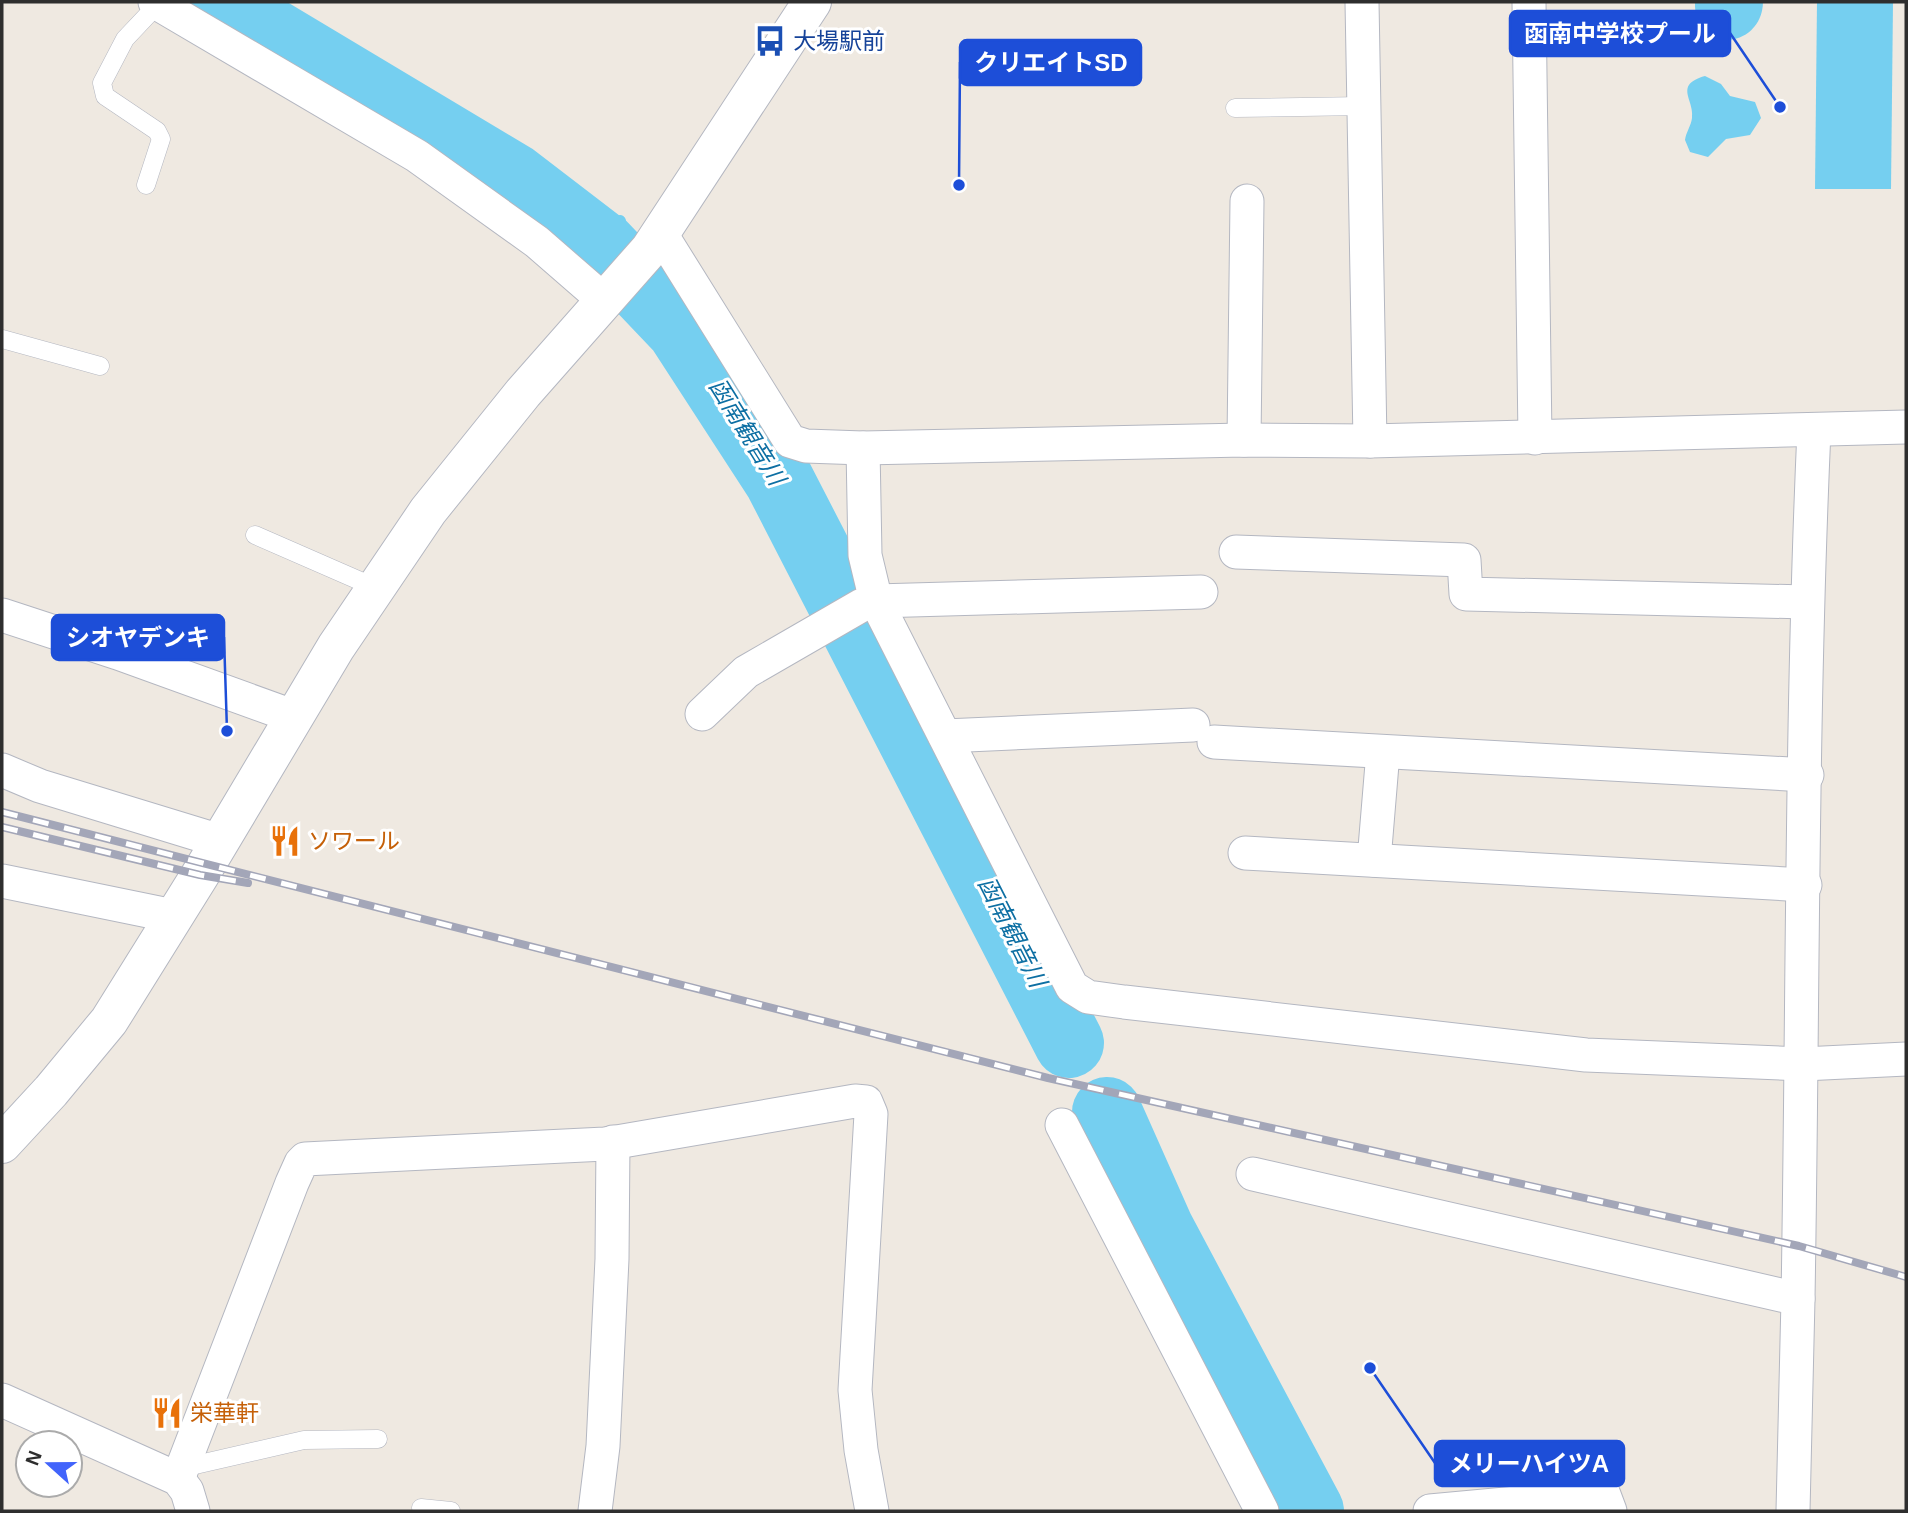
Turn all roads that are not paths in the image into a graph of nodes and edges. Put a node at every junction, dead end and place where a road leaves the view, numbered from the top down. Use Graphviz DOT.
graph roads {
  1 [pos="812,2"];
  2 [pos="1362,2"];
  3 [pos="1529,2"];
  4 [pos="157,3"];
  5 [pos="1364,106"];
  6 [pos="1235,108"];
  7 [pos="146,185"];
  8 [pos="1247,201"];
  9 [pos="656,241"];
  10 [pos="609,299"];
  11 [pos="2,339"];
  12 [pos="100,366"];
  13 [pos="1906,426"];
  14 [pos="1814,430"];
  15 [pos="1535,438"];
  16 [pos="1244,440"];
  17 [pos="1370,441"];
  18 [pos="863,448"];
  19 [pos="255,536"];
  20 [pos="1236,552"];
  21 [pos="374,587"];
  22 [pos="1201,592"];
  23 [pos="1807,602"];
  24 [pos="869,603"];
  25 [pos="2,615"];
  26 [pos="702,714"];
  27 [pos="295,717"];
  28 [pos="944,736"];
  29 [pos="1383,752"];
  30 [pos="2,771"];
  31 [pos="1807,775"];
  32 [pos="220,841"];
  33 [pos="1245,853"];
  34 [pos="1374,860"];
  35 [pos="2,881"];
  36 [pos="1805,885"];
  37 [pos="173,916"];
  38 [pos="1906,1059"];
  39 [pos="1803,1064"];
  40 [pos="1062,1125"];
  41 [pos="613,1142"];
  42 [pos="2,1144"];
  43 [pos="1253,1174"];
  44 [pos="1798,1299"];
  45 [pos="2,1400"];
  46 [pos="377,1439"];
  47 [pos="180,1474"];
  48 [pos="421,1508"];
  49 [pos="193,1511"];
  50 [pos="451,1511"];
  51 [pos="595,1511"];
  52 [pos="872,1511"];
  53 [pos="1262,1511"];
  54 [pos="1430,1511"];
  55 [pos="1610,1511"];
  56 [pos="1793,1511"];
  1 -- 9 [label="street"];
  2 -- 5 [label="street"];
  3 -- 15 [label="street"];
  4 -- 7 [label="lane"];
  4 -- 10 [label="street"];
  5 -- 6 [label="lane"];
  5 -- 17 [label="street"];
  8 -- 16 [label="street"];
  9 -- 10 [label="street"];
  9 -- 18 [label="street"];
  10 -- 21 [label="street"];
  11 -- 12 [label="lane"];
  13 -- 14 [label="street"];
  14 -- 15 [label="street"];
  14 -- 23 [label="street"];
  15 -- 17 [label="street"];
  16 -- 17 [label="street"];
  16 -- 18 [label="street"];
  18 -- 24 [label="street"];
  19 -- 21 [label="lane"];
  20 -- 23 [label="street"];
  21 -- 27 [label="street"];
  22 -- 24 [label="street"];
  23 -- 31 [label="street"];
  24 -- 26 [label="street"];
  24 -- 28 [label="street"];
  25 -- 27 [label="street"];
  27 -- 32 [label="street"];
  28 -- 29 [label="street"];
  28 -- 39 [label="street"];
  29 -- 31 [label="street"];
  29 -- 34 [label="street"];
  30 -- 32 [label="street"];
  31 -- 36 [label="street"];
  32 -- 37 [label="street"];
  33 -- 34 [label="street"];
  34 -- 36 [label="street"];
  35 -- 37 [label="street"];
  36 -- 39 [label="street"];
  37 -- 42 [label="street"];
  38 -- 39 [label="street"];
  39 -- 44 [label="street"];
  40 -- 53 [label="street"];
  41 -- 47 [label="street"];
  41 -- 51 [label="street"];
  41 -- 52 [label="street"];
  43 -- 44 [label="street"];
  44 -- 56 [label="street"];
  45 -- 47 [label="street"];
  46 -- 47 [label="lane"];
  47 -- 49 [label="street"];
  48 -- 50 [label="lane"];
  54 -- 55 [label="street"];
}
